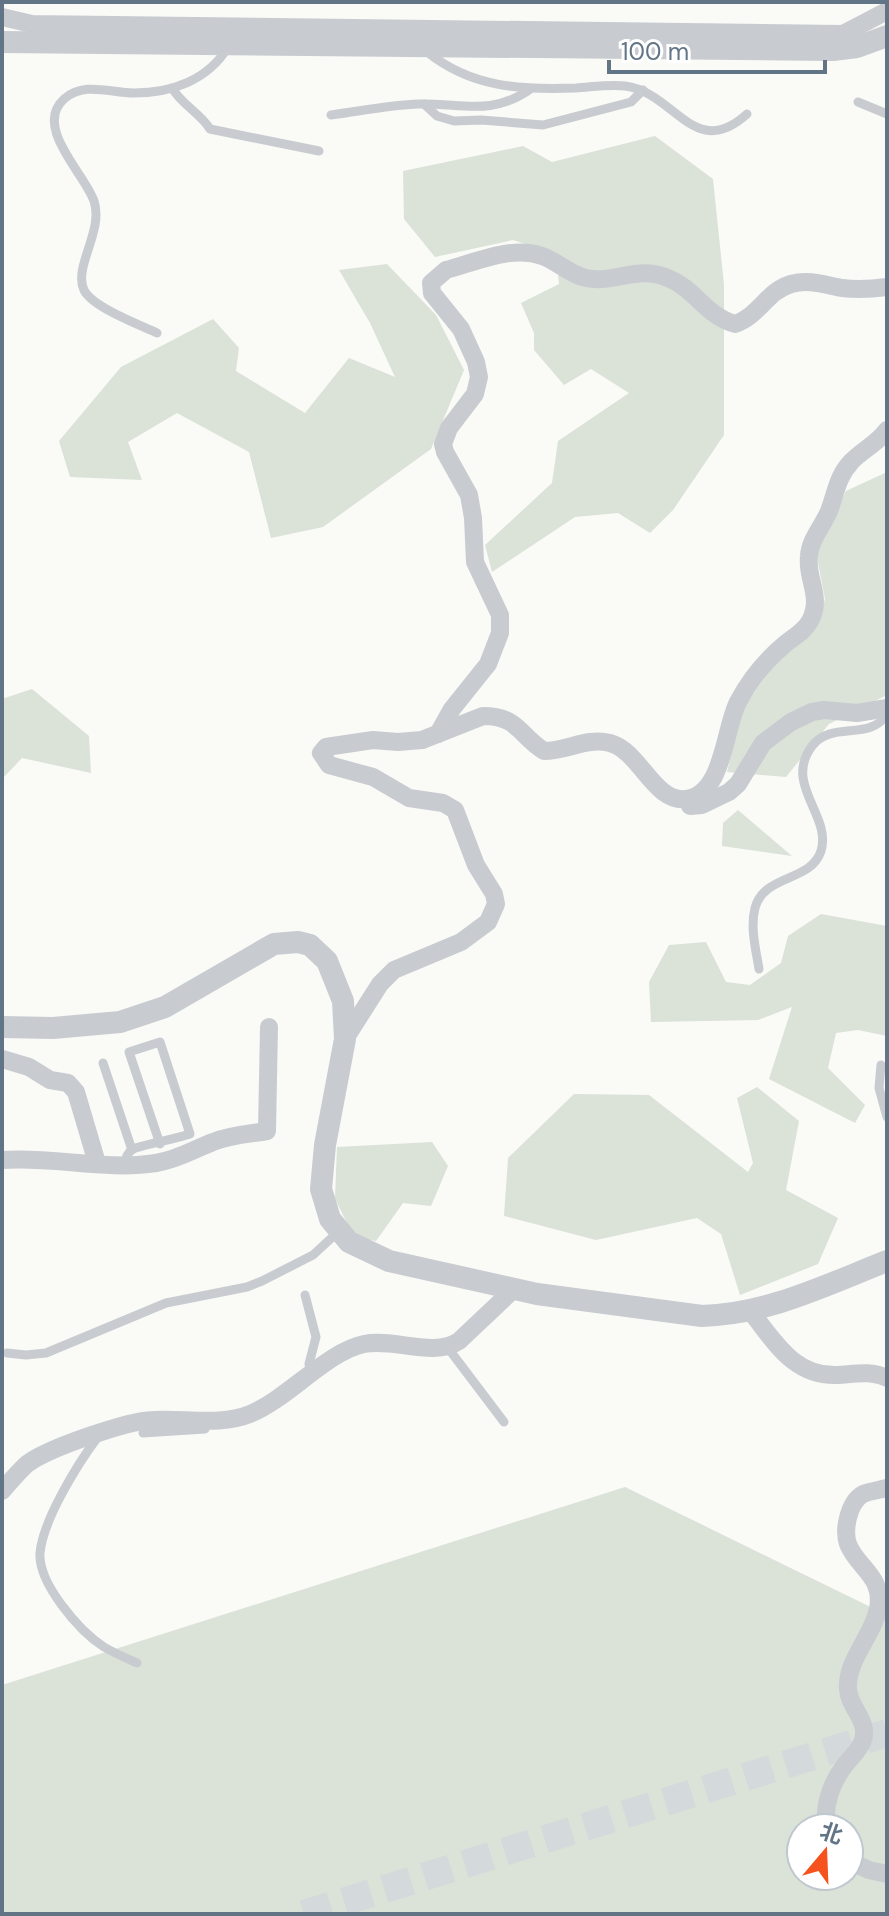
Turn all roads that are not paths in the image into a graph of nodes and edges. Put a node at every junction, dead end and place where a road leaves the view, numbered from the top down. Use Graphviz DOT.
graph roads {
  1 [pos="887,11"];
  2 [pos="2,17"];
  3 [pos="887,36"];
  4 [pos="2,42"];
  5 [pos="229,45"];
  6 [pos="420,47"];
  7 [pos="172,88"];
  8 [pos="529,90"];
  9 [pos="643,90"];
  10 [pos="858,102"];
  11 [pos="424,104"];
  12 [pos="747,114"];
  13 [pos="887,114"];
  14 [pos="331,115"];
  15 [pos="319,151"];
  16 [pos="887,287"];
  17 [pos="157,333"];
  18 [pos="887,430"];
  19 [pos="887,711"];
  20 [pos="438,734"];
  21 [pos="674,798"];
  22 [pos="759,969"];
  23 [pos="2,1027"];
  24 [pos="269,1027"];
  25 [pos="345,1039"];
  26 [pos="2,1059"];
  27 [pos="103,1063"];
  28 [pos="881,1065"];
  29 [pos="887,1117"];
  30 [pos="160,1144"];
  31 [pos="128,1158"];
  32 [pos="2,1160"];
  33 [pos="97,1163"];
  34 [pos="338,1232"];
  35 [pos="887,1261"];
  36 [pos="514,1289"];
  37 [pos="305,1295"];
  38 [pos="751,1312"];
  39 [pos="448,1348"];
  40 [pos="7,1353"];
  41 [pos="311,1375"];
  42 [pos="887,1378"];
  43 [pos="260,1409"];
  44 [pos="504,1422"];
  45 [pos="143,1433"];
  46 [pos="99,1435"];
  47 [pos="887,1488"];
  48 [pos="2,1491"];
  49 [pos="137,1663"];
  50 [pos="827,1812"];
  51 [pos="865,1868"];
  52 [pos="887,1874"];
  1 -- 2 [label="street"];
  3 -- 6 [label="street"];
  4 -- 5 [label="street"];
  5 -- 6 [label="street"];
  5 -- 7 [label="lane"];
  6 -- 8 [label="lane"];
  7 -- 15 [label="lane"];
  7 -- 17 [label="lane"];
  8 -- 9 [label="lane"];
  8 -- 11 [label="lane"];
  9 -- 11 [label="lane"];
  9 -- 12 [label="lane"];
  10 -- 13 [label="lane"];
  11 -- 14 [label="lane"];
  16 -- 20 [label="street"];
  18 -- 21 [label="street"];
  19 -- 21 [label="street"];
  19 -- 22 [label="lane"];
  20 -- 21 [label="street"];
  20 -- 25 [label="street"];
  23 -- 25 [label="street"];
  24 -- 31 [label="street"];
  25 -- 34 [label="street"];
  26 -- 33 [label="street"];
  27 -- 31 [label="lane"];
  28 -- 29 [label="lane"];
  30 -- 30 [label="lane"];
  30 -- 31 [label="lane"];
  31 -- 33 [label="street"];
  32 -- 33 [label="street"];
  34 -- 36 [label="street"];
  34 -- 40 [label="lane"];
  35 -- 38 [label="street"];
  36 -- 38 [label="street"];
  36 -- 39 [label="street"];
  37 -- 41 [label="lane"];
  38 -- 42 [label="street"];
  39 -- 41 [label="street"];
  39 -- 44 [label="lane"];
  41 -- 43 [label="street"];
  43 -- 45 [label="lane"];
  43 -- 46 [label="street"];
  46 -- 48 [label="street"];
  46 -- 49 [label="lane"];
  47 -- 50 [label="street"];
  51 -- 52 [label="street"];
}
